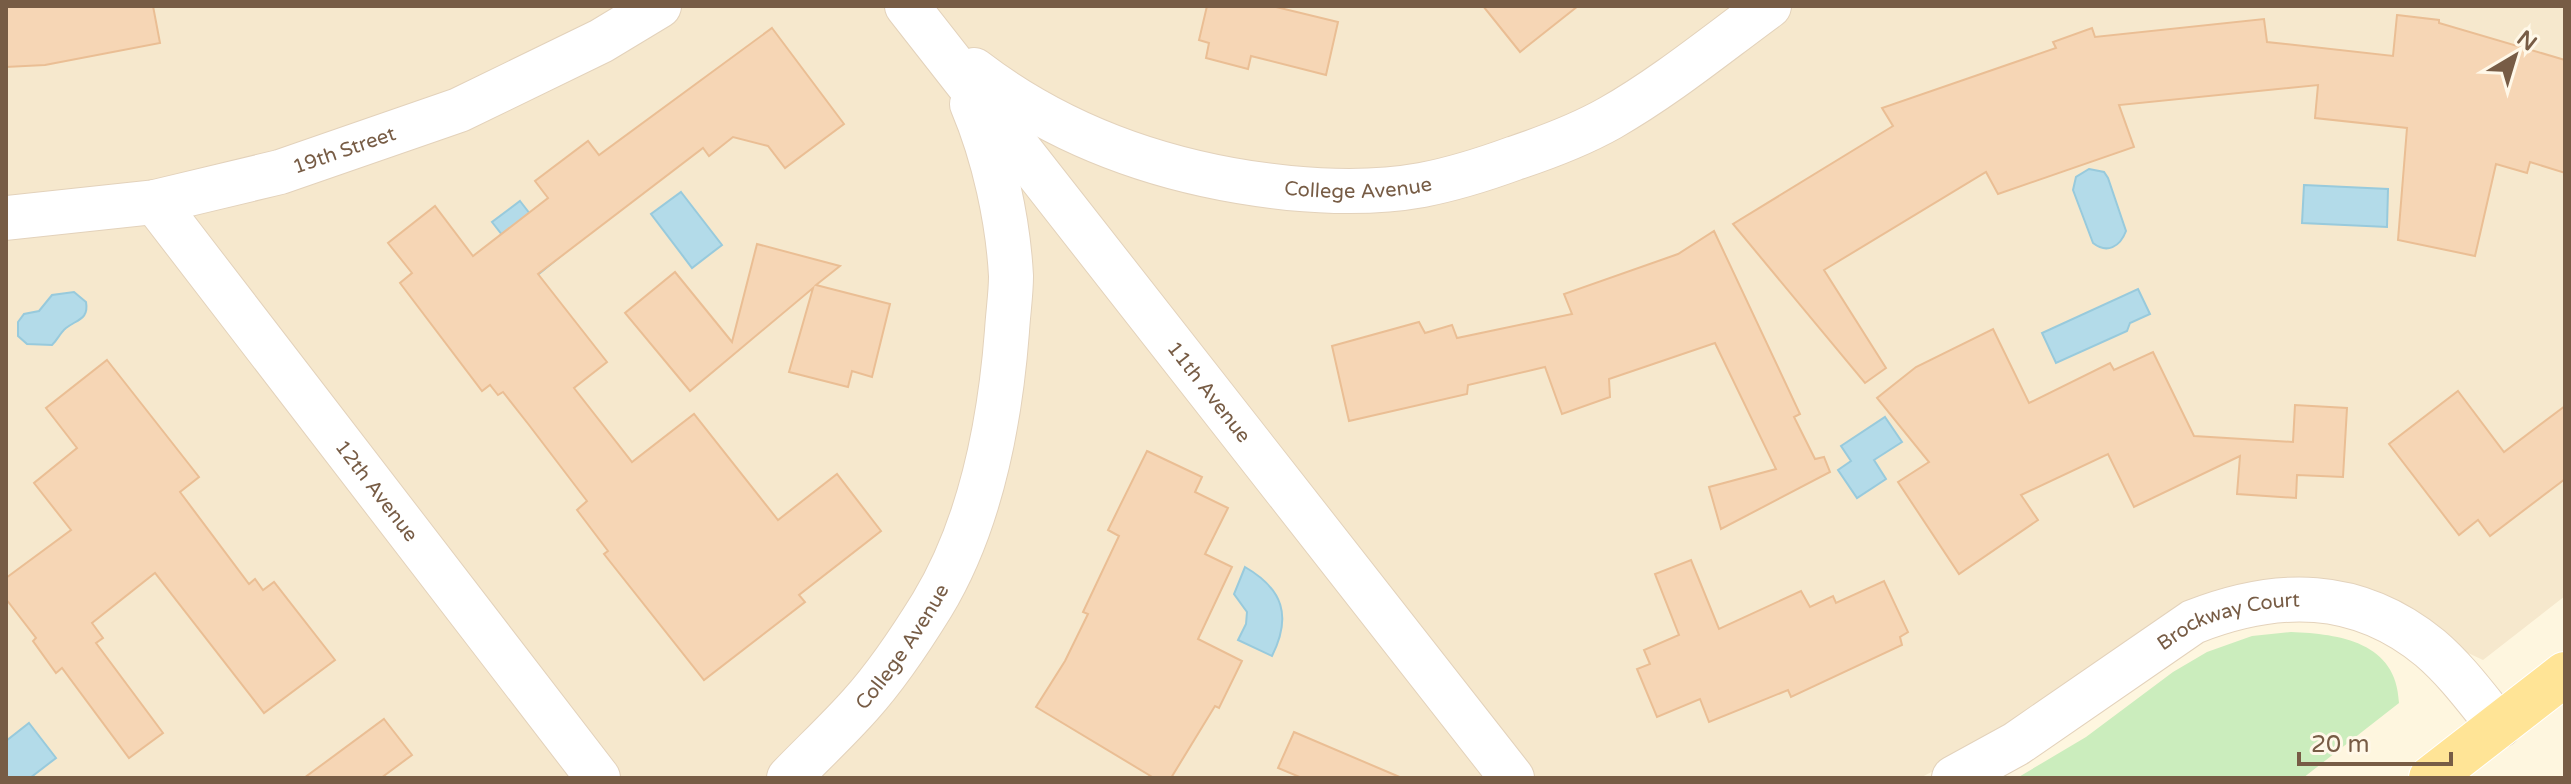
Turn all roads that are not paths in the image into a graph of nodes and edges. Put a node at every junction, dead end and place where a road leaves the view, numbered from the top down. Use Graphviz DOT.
graph roads {
  1 [pos="659,6"];
  2 [pos="907,6"];
  3 [pos="1769,6"];
  4 [pos="947,55"];
  5 [pos="155,202"];
  6 [pos="6,218"];
  7 [pos="2565,674"];
  8 [pos="2499,726"];
  9 [pos="598,778"];
  10 [pos="789,778"];
  11 [pos="1512,778"];
  12 [pos="1954,778"];
  13 [pos="2431,778"];
  1 -- 5 [label="street, 19th Street"];
  2 -- 4 [label="street, 11th Avenue"];
  3 -- 4 [label="street, College Avenue"];
  4 -- 10 [label="street, College Avenue"];
  4 -- 11 [label="street, 11th Avenue"];
  5 -- 6 [label="street, 19th Street"];
  5 -- 9 [label="street, 12th Avenue"];
  7 -- 8 [label="main road"];
  8 -- 12 [label="street, Brockway Court"];
  8 -- 13 [label="main road"];
}
